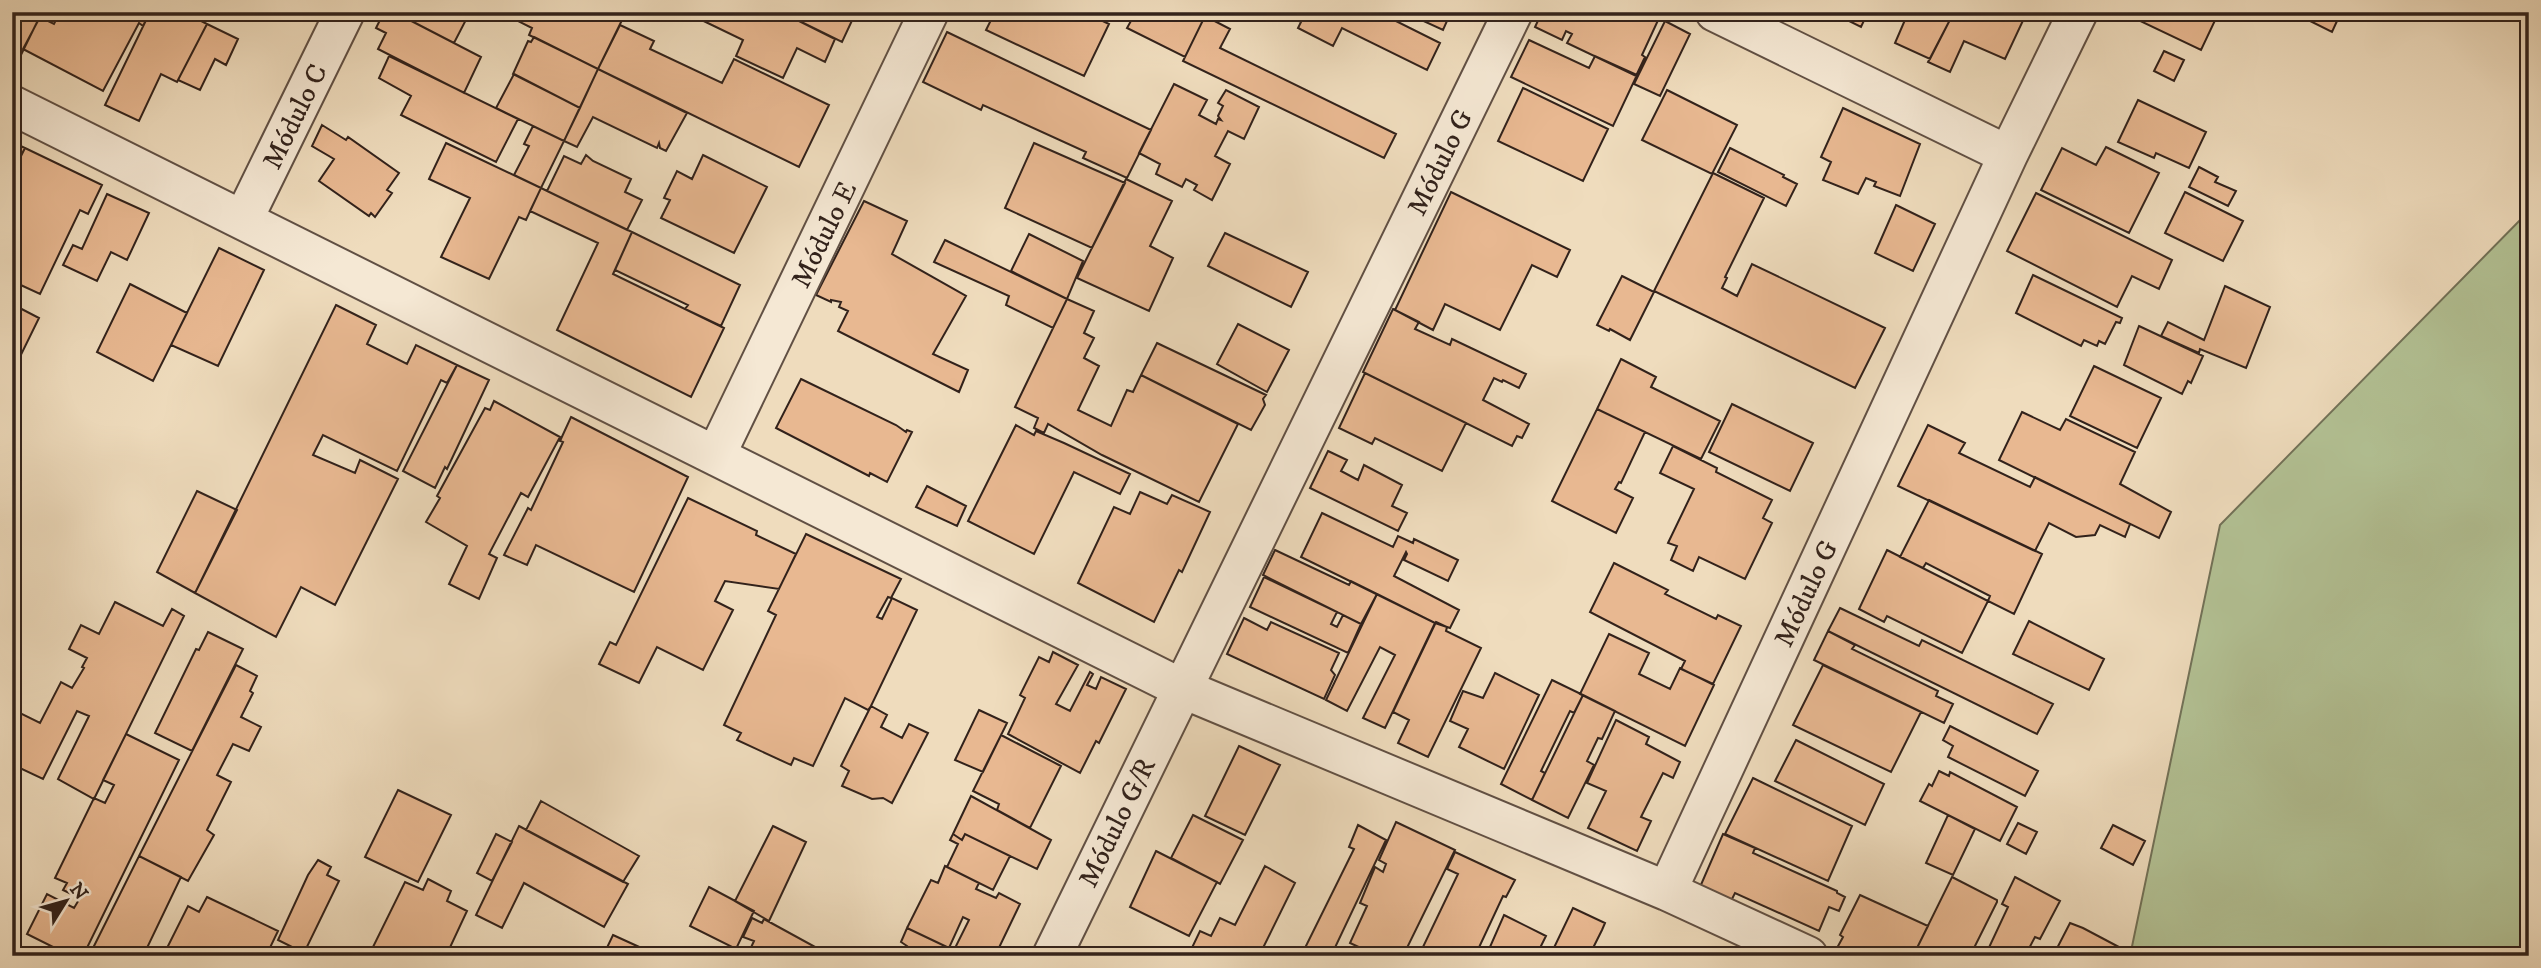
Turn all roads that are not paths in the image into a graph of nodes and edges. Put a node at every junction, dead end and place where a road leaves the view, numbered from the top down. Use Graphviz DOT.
graph roads {
  1 [pos="345,12"];
  2 [pos="929,12"];
  3 [pos="1513,12"];
  4 [pos="1715,12"];
  5 [pos="2078,12"];
  6 [pos="12,105"];
  7 [pos="2008,155"];
  8 [pos="243,220"];
  9 [pos="716,455"];
  10 [pos="1181,688"];
  11 [pos="1667,891"];
  12 [pos="1052,956"];
  13 [pos="1808,956"];
  1 -- 8 [label="street, Módulo C"];
  2 -- 9 [label="street, Módulo E"];
  3 -- 10 [label="street, Módulo G"];
  4 -- 7 [label="street"];
  5 -- 7 [label="street, Módulo G"];
  6 -- 8 [label="street"];
  7 -- 11 [label="street, Módulo G"];
  8 -- 9 [label="street"];
  9 -- 10 [label="street"];
  10 -- 11 [label="street"];
  10 -- 12 [label="street, Módulo G/R"];
  11 -- 13 [label="street"];
}
